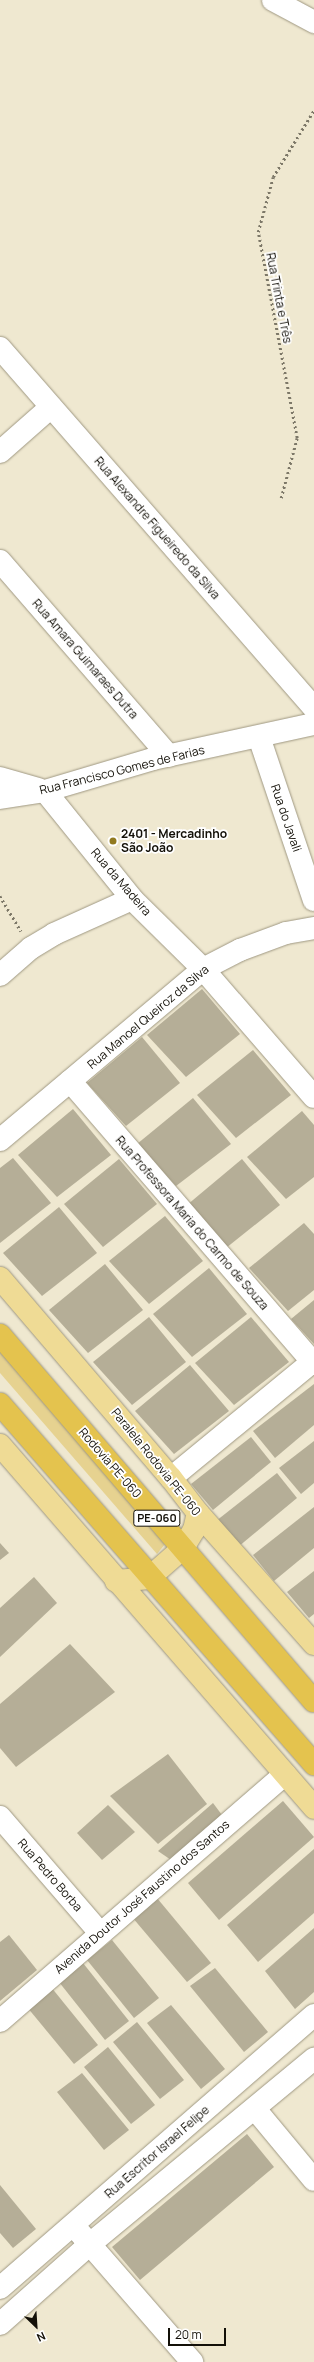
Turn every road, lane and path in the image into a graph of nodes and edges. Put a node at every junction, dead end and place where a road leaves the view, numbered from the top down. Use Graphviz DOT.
graph roads {
  1 [pos="274,0"];
  2 [pos="312,15"];
  3 [pos="314,110"];
  4 [pos="0,348"];
  5 [pos="51,407"];
  6 [pos="0,452"];
  7 [pos="281,498"];
  8 [pos="0,561"];
  9 [pos="314,708"];
  10 [pos="314,724"];
  11 [pos="259,737"];
  12 [pos="169,756"];
  13 [pos="0,778"];
  14 [pos="45,791"];
  15 [pos="0,798"];
  16 [pos="0,896"];
  17 [pos="132,899"];
  18 [pos="314,900"];
  19 [pos="314,928"];
  20 [pos="31,948"];
  21 [pos="202,969"];
  22 [pos="0,975"];
  23 [pos="70,1081"];
  24 [pos="314,1097"];
  25 [pos="0,1140"];
  26 [pos="0,1278"];
  27 [pos="0,1335"];
  28 [pos="313,1363"];
  29 [pos="0,1404"];
  30 [pos="0,1445"];
  31 [pos="171,1478"];
  32 [pos="198,1513"];
  33 [pos="183,1548"];
  34 [pos="149,1578"];
  35 [pos="116,1581"];
  36 [pos="314,1644"];
  37 [pos="314,1701"];
  38 [pos="314,1764"];
  39 [pos="285,1774"];
  40 [pos="314,1808"];
  41 [pos="0,1817"];
  42 [pos="100,1933"];
  43 [pos="314,2015"];
  44 [pos="0,2021"];
  45 [pos="314,2059"];
  46 [pos="255,2109"];
  47 [pos="314,2180"];
  48 [pos="73,2225"];
  49 [pos="90,2244"];
  50 [pos="0,2288"];
  51 [pos="0,2324"];
  52 [pos="192,2362"];
  1 -- 2 [label="street"];
  3 -- 7 [label="path, Rua Trinta e Três"];
  4 -- 5 [label="street, Rua Alexandre Figueiredo da Silva"];
  5 -- 6 [label="street"];
  5 -- 9 [label="street, Rua Alexandre Figueiredo da Silva"];
  8 -- 12 [label="street, Rua Amara Guimaraes Dutra"];
  10 -- 11 [label="street, Rua Francisco Gomes de Farias"];
  11 -- 12 [label="street, Rua Francisco Gomes de Farias"];
  11 -- 18 [label="street, Rua do Javali"];
  12 -- 14 [label="street, Rua Francisco Gomes de Farias"];
  13 -- 14 [label="street"];
  14 -- 15 [label="street, Rua Francisco Gomes de Farias"];
  14 -- 17 [label="street, Rua da Madeira"];
  16 -- 20 [label="path"];
  17 -- 20 [label="street"];
  17 -- 21 [label="street, Rua da Madeira"];
  19 -- 21 [label="street, Rua Manoel Queiroz da Silva"];
  20 -- 22 [label="street"];
  21 -- 23 [label="street, Rua Manoel Queiroz da Silva"];
  21 -- 24 [label="street, Rua da Madeira"];
  23 -- 25 [label="street, Rua Manoel Queiroz da Silva"];
  23 -- 28 [label="street, Rua Professora Maria do Carmo de Souza"];
  26 -- 31 [label="main road, Paralela Rodovia PE-060 / PE-060"];
  27 -- 33 [label="highway, Rodovia PE-060 / PE-060"];
  28 -- 31 [label="street"];
  29 -- 34 [label="highway"];
  30 -- 35 [label="main road"];
  31 -- 32 [label="main road, Paralela Rodovia PE-060 / PE-060"];
  32 -- 33 [label="main road"];
  32 -- 36 [label="main road, Paralela Rodovia PE-060 / PE-060"];
  33 -- 34 [label="main road"];
  33 -- 37 [label="highway, Rodovia PE-060 / PE-060"];
  34 -- 35 [label="main road"];
  34 -- 38 [label="highway"];
  35 -- 39 [label="main road"];
  39 -- 40 [label="main road"];
  39 -- 42 [label="street, Avenida Doutor José Faustino dos Santos"];
  41 -- 42 [label="street, Rua Pedro Borba"];
  42 -- 44 [label="street, Avenida Doutor José Faustino dos Santos"];
  43 -- 48 [label="street, Rua Escritor Israel Felipe"];
  45 -- 46 [label="street"];
  46 -- 47 [label="street"];
  46 -- 49 [label="street"];
  48 -- 49 [label="street"];
  48 -- 50 [label="street, Rua Escritor Israel Felipe"];
  49 -- 51 [label="street"];
  49 -- 52 [label="street"];
}
